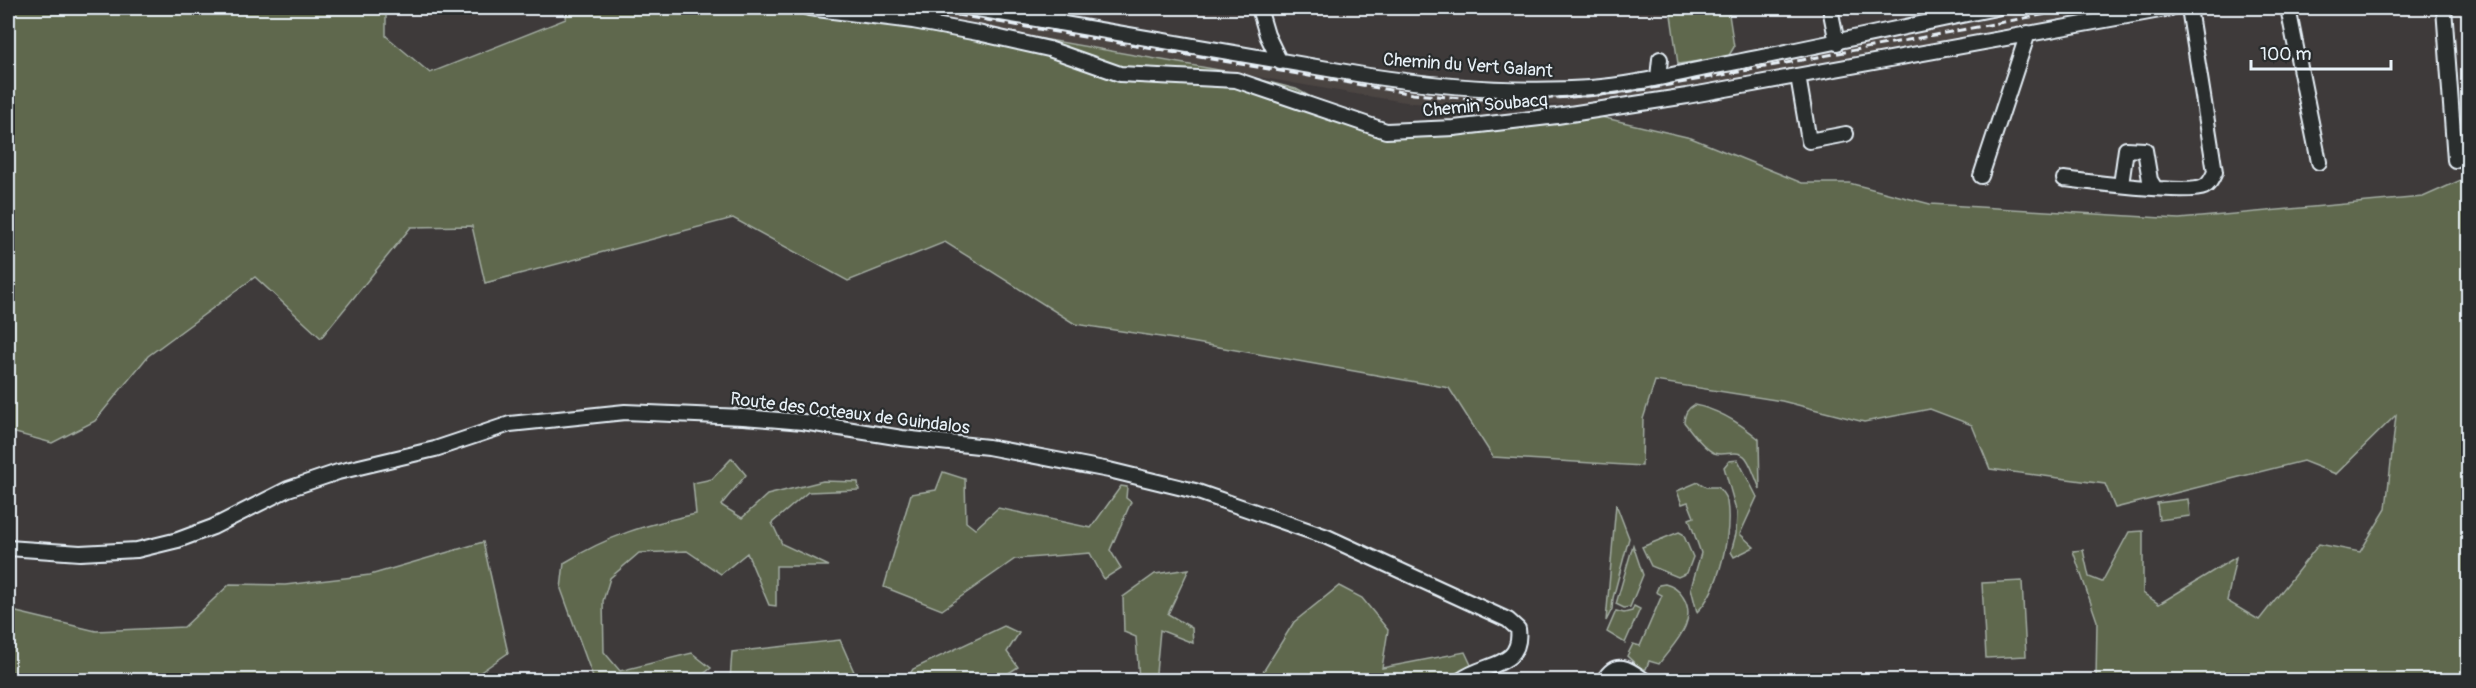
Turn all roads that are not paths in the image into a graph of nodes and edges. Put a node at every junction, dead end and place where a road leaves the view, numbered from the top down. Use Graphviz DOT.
graph roads {
  1 [pos="810,8"];
  2 [pos="971,8"];
  3 [pos="1057,8"];
  4 [pos="1260,8"];
  5 [pos="1830,8"];
  6 [pos="1996,8"];
  7 [pos="2170,8"];
  8 [pos="2189,8"];
  9 [pos="2288,8"];
  10 [pos="2444,8"];
  11 [pos="1960,11"];
  12 [pos="1058,23"];
  13 [pos="2028,33"];
  14 [pos="1837,43"];
  15 [pos="1660,59"];
  16 [pos="1280,62"];
  17 [pos="1798,75"];
  18 [pos="1658,77"];
  19 [pos="1846,134"];
  20 [pos="2455,160"];
  21 [pos="2319,162"];
  22 [pos="1981,176"];
  23 [pos="2064,179"];
  24 [pos="2121,185"];
  25 [pos="2156,188"];
  26 [pos="8,548"];
  27 [pos="1461,681"];
  28 [pos="1604,681"];
  29 [pos="1644,681"];
  1 -- 17 [label="street, Chemin Soubacq"];
  2 -- 12 [label="street, Chemin du Vert Galant"];
  3 -- 12 [label="street"];
  4 -- 16 [label="street"];
  5 -- 14 [label="street"];
  6 -- 11 [label="street, Chemin du Vert Galant"];
  7 -- 13 [label="street, Chemin Soubacq"];
  8 -- 25 [label="street"];
  9 -- 21 [label="street"];
  10 -- 20 [label="street"];
  11 -- 14 [label="street, Chemin du Vert Galant"];
  12 -- 16 [label="street, Chemin du Vert Galant"];
  13 -- 17 [label="street, Chemin Soubacq"];
  13 -- 22 [label="street"];
  14 -- 18 [label="street, Chemin du Vert Galant"];
  15 -- 18 [label="street"];
  16 -- 18 [label="street, Chemin du Vert Galant"];
  17 -- 19 [label="street"];
  23 -- 24 [label="street"];
  24 -- 25 [label="street"];
  24 -- 25 [label="street"];
  26 -- 27 [label="street, Route des Coteaux de Guindalos"];
  28 -- 29 [label="street"];
}
